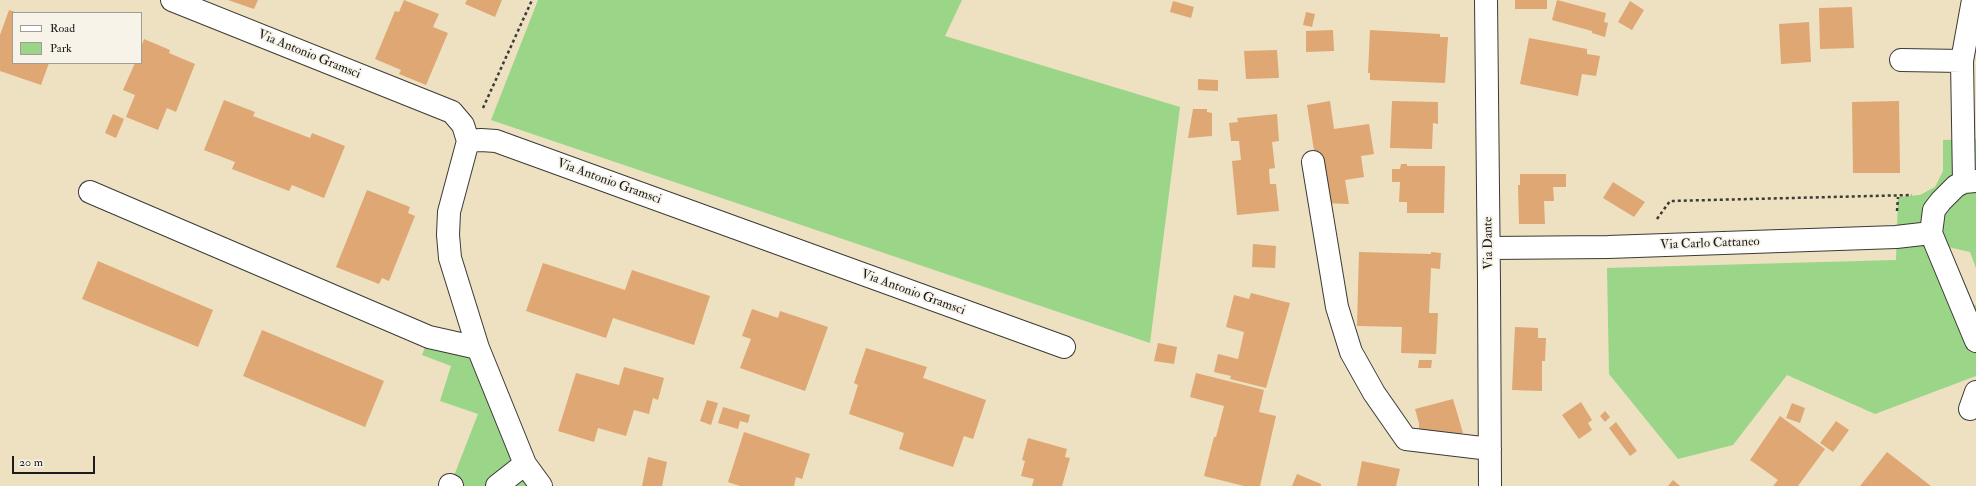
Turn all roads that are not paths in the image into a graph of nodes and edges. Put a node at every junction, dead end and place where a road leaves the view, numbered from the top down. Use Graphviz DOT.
graph roads {
  1 [pos="172,0"];
  2 [pos="1486,0"];
  3 [pos="1973,0"];
  4 [pos="1901,60"];
  5 [pos="1962,61"];
  6 [pos="468,141"];
  7 [pos="1313,162"];
  8 [pos="1970,181"];
  9 [pos="90,192"];
  10 [pos="1931,233"];
  11 [pos="1489,248"];
  12 [pos="1976,341"];
  13 [pos="1064,347"];
  14 [pos="478,348"];
  15 [pos="1490,449"];
  16 [pos="525,464"];
  17 [pos="497,486"];
  18 [pos="541,486"];
  19 [pos="1490,486"];
  1 -- 6 [label="street, Via Antonio Gramsci"];
  2 -- 11 [label="street, Via Dante"];
  3 -- 5 [label="street"];
  4 -- 5 [label="street"];
  5 -- 8 [label="street"];
  6 -- 13 [label="street, Via Antonio Gramsci"];
  6 -- 14 [label="street"];
  7 -- 15 [label="street"];
  8 -- 10 [label="street"];
  9 -- 14 [label="street"];
  10 -- 11 [label="street, Via Carlo Cattaneo"];
  10 -- 12 [label="street"];
  11 -- 15 [label="street, Via Dante"];
  14 -- 16 [label="street"];
  15 -- 19 [label="street, Via Dante"];
  16 -- 17 [label="street"];
  16 -- 18 [label="street"];
}
